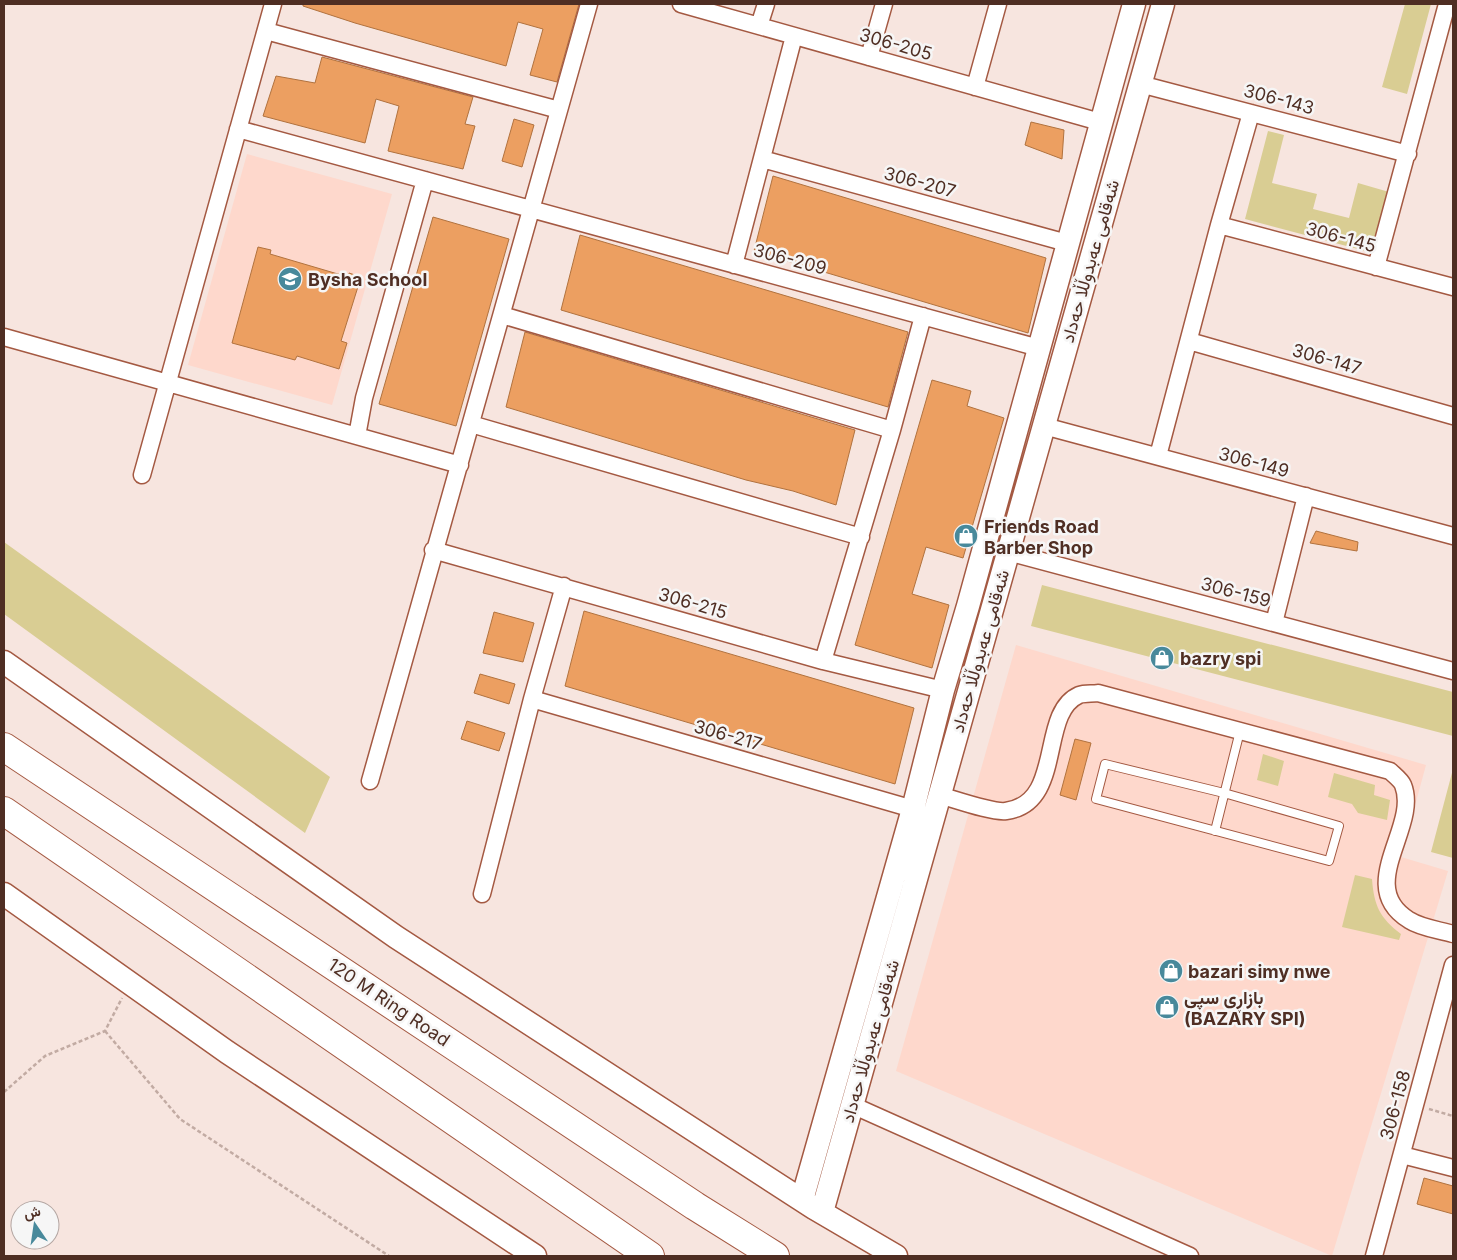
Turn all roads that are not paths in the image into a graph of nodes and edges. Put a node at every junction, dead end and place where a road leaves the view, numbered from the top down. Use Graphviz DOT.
graph roads {
  1 [pos="273,4"];
  2 [pos="589,4"];
  3 [pos="682,4"];
  4 [pos="766,4"];
  5 [pos="884,4"];
  6 [pos="998,4"];
  7 [pos="1134,4"];
  8 [pos="1447,4"];
  9 [pos="1159,5"];
  10 [pos="759,26"];
  11 [pos="266,31"];
  12 [pos="794,36"];
  13 [pos="869,56"];
  14 [pos="1140,84"];
  15 [pos="976,87"];
  16 [pos="559,110"];
  17 [pos="1251,113"];
  18 [pos="1100,122"];
  19 [pos="238,130"];
  20 [pos="1408,154"];
  21 [pos="762,159"];
  22 [pos="424,180"];
  23 [pos="531,209"];
  24 [pos="1219,225"];
  25 [pos="1067,243"];
  26 [pos="734,264"];
  27 [pos="1376,267"];
  28 [pos="1453,287"];
  29 [pos="502,315"];
  30 [pos="923,316"];
  31 [pos="4,337"];
  32 [pos="1189,340"];
  33 [pos="1039,348"];
  34 [pos="167,383"];
  35 [pos="1453,416"];
  36 [pos="471,424"];
  37 [pos="1044,426"];
  38 [pos="892,430"];
  39 [pos="357,436"];
  40 [pos="1158,456"];
  41 [pos="460,465"];
  42 [pos="142,474"];
  43 [pos="1306,496"];
  44 [pos="1453,536"];
  45 [pos="861,537"];
  46 [pos="433,550"];
  47 [pos="1008,552"];
  48 [pos="564,586"];
  49 [pos="968,606"];
  50 [pos="991,614"];
  51 [pos="1274,623"];
  52 [pos="823,661"];
  53 [pos="4,662"];
  54 [pos="1453,671"];
  55 [pos="943,690"];
  56 [pos="532,699"];
  57 [pos="1240,731"];
  58 [pos="4,747"];
  59 [pos="370,781"];
  60 [pos="1224,794"];
  61 [pos="939,795"];
  62 [pos="913,809"];
  63 [pos="4,811"];
  64 [pos="1215,831"];
  65 [pos="4,894"];
  66 [pos="482,894"];
  67 [pos="1453,934"];
  68 [pos="1453,965"];
  69 [pos="852,1104"];
  70 [pos="1402,1155"];
  71 [pos="1453,1168"];
  72 [pos="802,1200"];
  73 [pos="822,1212"];
  74 [pos="535,1256"];
  75 [pos="650,1256"];
  76 [pos="775,1256"];
  77 [pos="896,1256"];
  78 [pos="1190,1256"];
  79 [pos="1374,1256"];
  1 -- 11 [label="street"];
  2 -- 16 [label="street"];
  3 -- 10 [label="street, 306-205"];
  4 -- 10 [label="street"];
  5 -- 13 [label="street"];
  6 -- 15 [label="street"];
  7 -- 18 [label="street, شەقامی عەبدوڵڵا حەداد"];
  8 -- 20 [label="street"];
  9 -- 14 [label="street, شەقامی عەبدوڵڵا حەداد"];
  10 -- 12 [label="street, 306-205"];
  11 -- 16 [label="street"];
  11 -- 19 [label="street"];
  12 -- 13 [label="street, 306-205"];
  12 -- 21 [label="street"];
  13 -- 15 [label="street, 306-205"];
  14 -- 17 [label="street, 306-143"];
  14 -- 37 [label="street, شەقامی عەبدوڵڵا حەداد"];
  15 -- 18 [label="street, 306-205"];
  16 -- 23 [label="street"];
  17 -- 20 [label="street, 306-143"];
  17 -- 24 [label="street"];
  18 -- 25 [label="street, شەقامی عەبدوڵڵا حەداد"];
  19 -- 22 [label="street, 306-209"];
  19 -- 34 [label="street"];
  20 -- 27 [label="street"];
  21 -- 25 [label="street, 306-207"];
  21 -- 26 [label="street"];
  22 -- 23 [label="street, 306-209"];
  22 -- 39 [label="street"];
  23 -- 26 [label="street, 306-209"];
  23 -- 29 [label="street"];
  24 -- 27 [label="street, 306-145"];
  24 -- 32 [label="street"];
  25 -- 33 [label="street, شەقامی عەبدوڵڵا حەداد"];
  26 -- 30 [label="street, 306-209"];
  27 -- 28 [label="street, 306-145"];
  29 -- 36 [label="street"];
  29 -- 38 [label="street"];
  30 -- 33 [label="street, 306-209"];
  30 -- 38 [label="street"];
  31 -- 34 [label="street"];
  32 -- 35 [label="street, 306-147"];
  32 -- 40 [label="street"];
  33 -- 49 [label="street, شەقامی عەبدوڵڵا حەداد"];
  34 -- 39 [label="street"];
  34 -- 42 [label="street"];
  36 -- 41 [label="street"];
  36 -- 45 [label="street"];
  37 -- 40 [label="street, 306-149"];
  37 -- 47 [label="street, شەقامی عەبدوڵڵا حەداد"];
  38 -- 45 [label="street"];
  39 -- 41 [label="street"];
  40 -- 43 [label="street, 306-149"];
  41 -- 46 [label="street"];
  43 -- 44 [label="street, 306-149"];
  43 -- 51 [label="street"];
  45 -- 52 [label="street"];
  46 -- 48 [label="street, 306-215"];
  46 -- 59 [label="street"];
  47 -- 50 [label="street, شەقامی عەبدوڵڵا حەداد"];
  47 -- 51 [label="street, 306-159"];
  48 -- 52 [label="street, 306-215"];
  48 -- 56 [label="street"];
  49 -- 50 [label="street"];
  49 -- 55 [label="street, شەقامی عەبدوڵڵا حەداد"];
  50 -- 61 [label="street, شەقامی عەبدوڵڵا حەداد"];
  51 -- 54 [label="street, 306-159"];
  52 -- 55 [label="street, 306-215"];
  53 -- 72 [label="street"];
  55 -- 62 [label="street, شەقامی عەبدوڵڵا حەداد"];
  56 -- 62 [label="street, 306-217"];
  56 -- 66 [label="street"];
  57 -- 60 [label="lane"];
  57 -- 61 [label="street"];
  57 -- 67 [label="street"];
  58 -- 76 [label="highway, 120 M Ring Road"];
  60 -- 64 [label="lane"];
  60 -- 64 [label="lane"];
  60 -- 64 [label="lane"];
  61 -- 69 [label="street, شەقامی عەبدوڵڵا حەداد"];
  62 -- 72 [label="street, شەقامی عەبدوڵڵا حەداد"];
  63 -- 75 [label="highway"];
  65 -- 74 [label="street"];
  68 -- 70 [label="street, 306-158"];
  69 -- 73 [label="street, شەقامی عەبدوڵڵا حەداد"];
  69 -- 78 [label="street"];
  70 -- 71 [label="street"];
  70 -- 79 [label="street, 306-158"];
  72 -- 73 [label="street"];
  73 -- 77 [label="street"];
}
